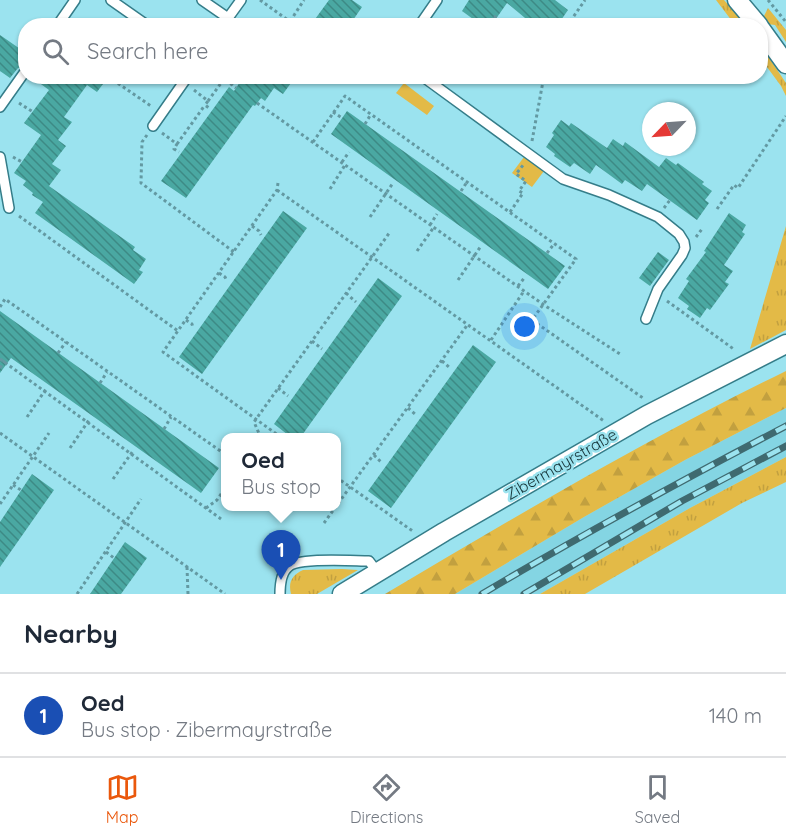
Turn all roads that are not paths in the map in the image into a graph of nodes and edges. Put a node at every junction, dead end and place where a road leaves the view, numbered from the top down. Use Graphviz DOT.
graph roads {
  1 [pos="75,0"];
  2 [pos="111,0"];
  3 [pos="202,0"];
  4 [pos="241,0"];
  5 [pos="437,0"];
  6 [pos="737,0"];
  7 [pos="63,18"];
  8 [pos="136,18"];
  9 [pos="222,18"];
  10 [pos="229,18"];
  11 [pos="425,18"];
  12 [pos="752,18"];
  13 [pos="768,38"];
  14 [pos="786,64"];
  15 [pos="18,82"];
  16 [pos="183,84"];
  17 [pos="433,84"];
  18 [pos="0,107"];
  19 [pos="153,126"];
  20 [pos="0,157"];
  21 [pos="9,208"];
  22 [pos="646,318"];
  23 [pos="786,344"];
  24 [pos="373,567"];
  25 [pos="280,594"];
  26 [pos="342,594"];
  1 -- 7 [label="lane"];
  2 -- 8 [label="lane"];
  3 -- 9 [label="lane"];
  4 -- 10 [label="lane"];
  5 -- 11 [label="lane"];
  6 -- 12 [label="street"];
  13 -- 14 [label="street"];
  15 -- 18 [label="lane"];
  16 -- 19 [label="lane"];
  17 -- 22 [label="lane"];
  20 -- 21 [label="lane"];
  23 -- 24 [label="street, Zibermayrstraße"];
  24 -- 25 [label="lane"];
  24 -- 26 [label="street, Zibermayrstraße"];
}
